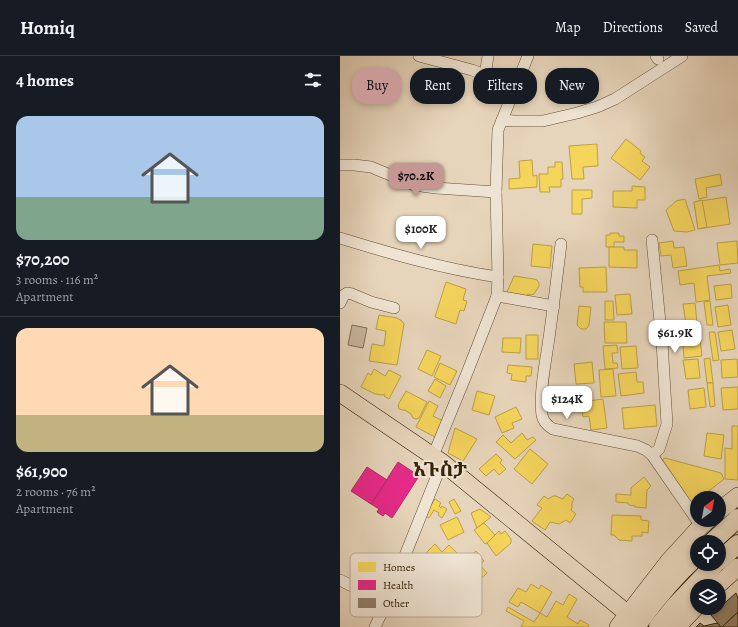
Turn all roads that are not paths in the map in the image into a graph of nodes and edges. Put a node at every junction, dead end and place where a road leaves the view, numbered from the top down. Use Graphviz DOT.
graph roads {
  1 [pos="488,56"];
  2 [pos="528,56"];
  3 [pos="682,56"];
  4 [pos="427,57"];
  5 [pos="486,68"];
  6 [pos="523,68"];
  7 [pos="473,70"];
  8 [pos="509,104"];
  9 [pos="502,120"];
  10 [pos="340,165"];
  11 [pos="496,192"];
  12 [pos="340,238"];
  13 [pos="652,240"];
  14 [pos="561,244"];
  15 [pos="498,277"];
  16 [pos="497,296"];
  17 [pos="340,303"];
  18 [pos="554,306"];
  19 [pos="394,308"];
  20 [pos="340,393"];
  21 [pos="340,403"];
  22 [pos="652,455"];
  23 [pos="436,462"];
  24 [pos="738,496"];
  25 [pos="690,504"];
  26 [pos="726,505"];
  27 [pos="738,518"];
  28 [pos="701,527"];
  29 [pos="720,535"];
  30 [pos="738,544"];
  31 [pos="404,553"];
  32 [pos="726,555"];
  33 [pos="690,563"];
  34 [pos="738,567"];
  35 [pos="708,571"];
  36 [pos="725,579"];
  37 [pos="340,580"];
  38 [pos="350,585"];
  39 [pos="690,615"];
  40 [pos="380,617"];
  41 [pos="627,621"];
  42 [pos="682,625"];
  43 [pos="375,627"];
  44 [pos="658,627"];
  1 -- 5 [label="street"];
  2 -- 6 [label="street"];
  3 -- 9 [label="street"];
  4 -- 7 [label="street"];
  8 -- 9 [label="street"];
  9 -- 11 [label="street"];
  10 -- 11 [label="street"];
  11 -- 15 [label="street"];
  12 -- 15 [label="street"];
  13 -- 22 [label="street"];
  14 -- 18 [label="street"];
  15 -- 16 [label="street"];
  16 -- 18 [label="street"];
  16 -- 23 [label="street"];
  17 -- 19 [label="street"];
  18 -- 22 [label="street"];
  20 -- 23 [label="main road"];
  21 -- 23 [label="main road"];
  22 -- 25 [label="street"];
  23 -- 31 [label="street"];
  23 -- 41 [label="main road"];
  24 -- 26 [label="main road"];
  27 -- 29 [label="highway"];
  28 -- 41 [label="main road"];
  30 -- 32 [label="highway"];
  33 -- 41 [label="highway"];
  34 -- 36 [label="main road"];
  35 -- 44 [label="highway"];
  37 -- 38 [label="street"];
  39 -- 42 [label="main road"];
  40 -- 43 [label="street"];
}
